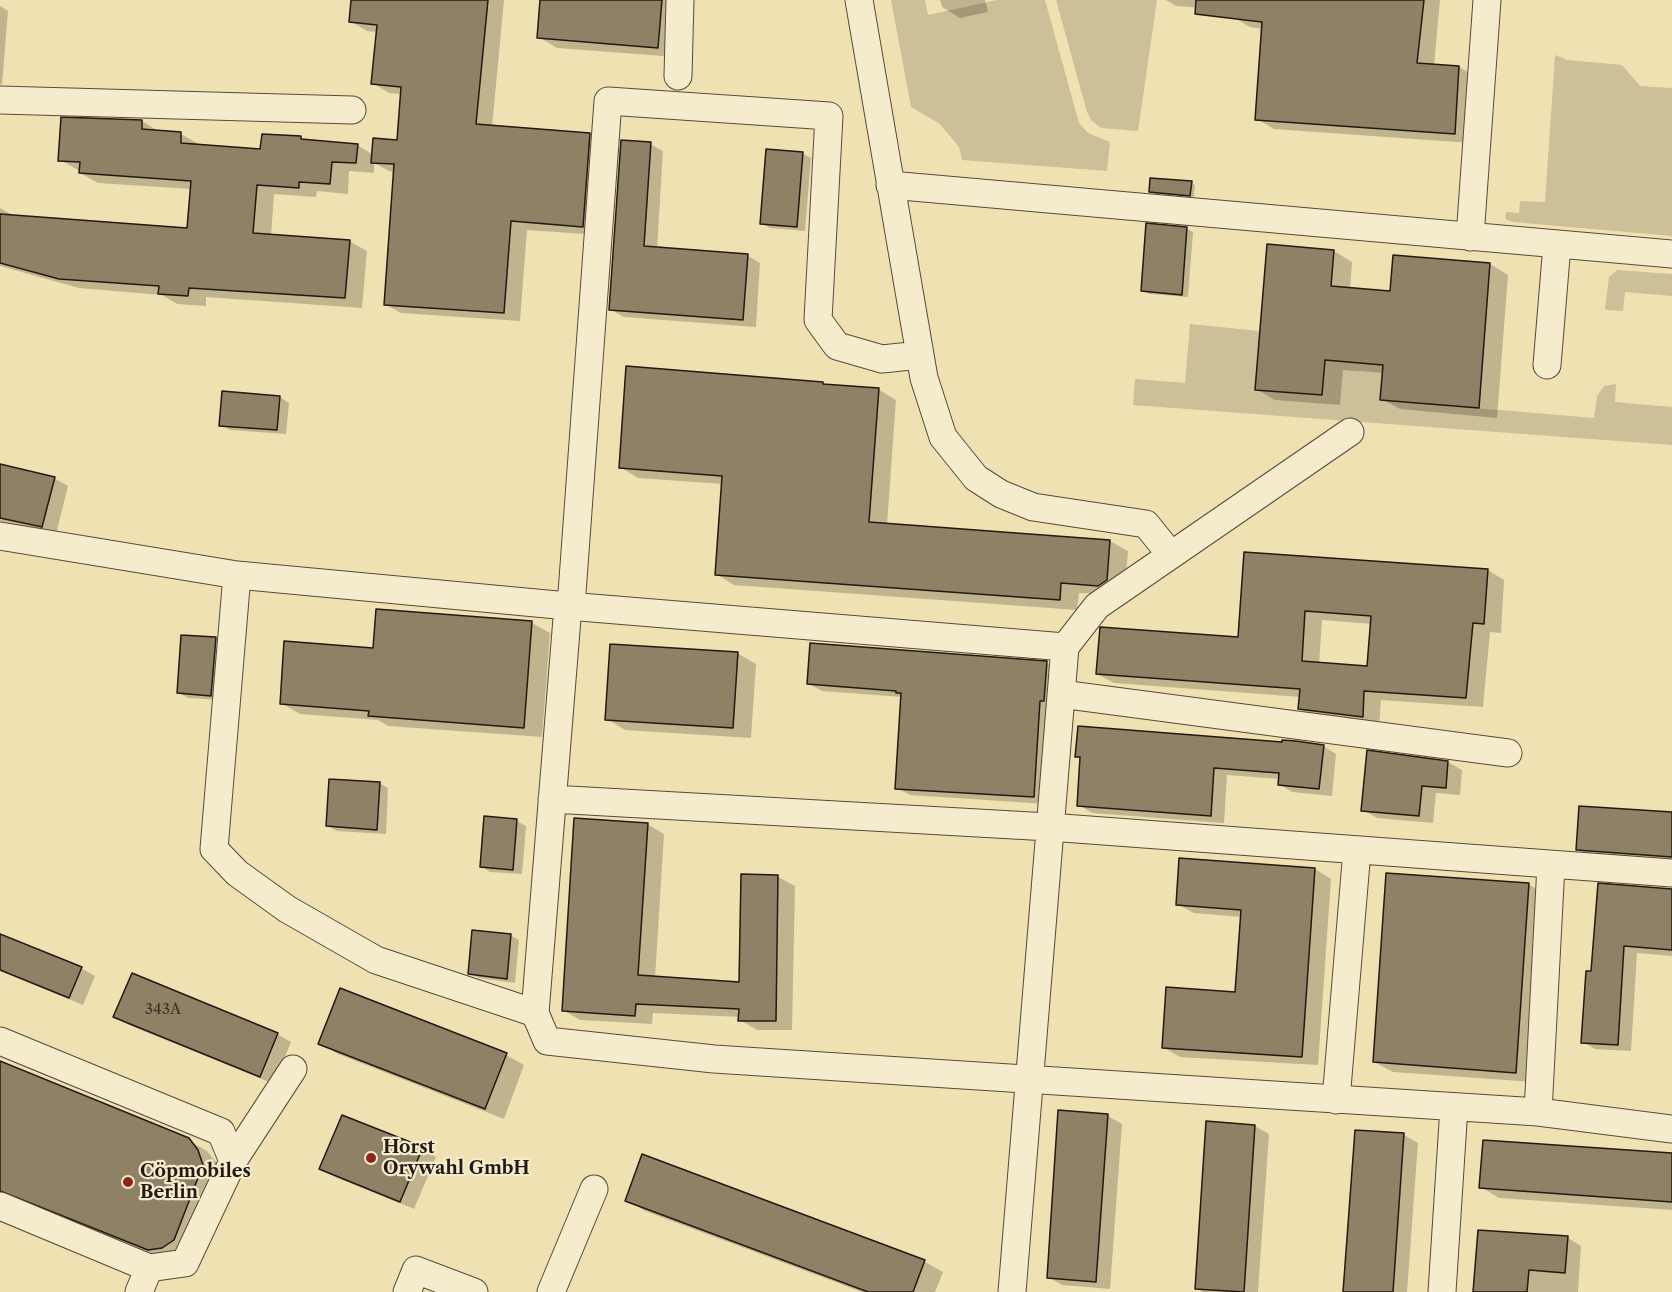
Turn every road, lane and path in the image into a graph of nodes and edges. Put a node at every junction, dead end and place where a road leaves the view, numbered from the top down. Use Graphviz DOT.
graph roads {
  1 [pos="680,0"];
  2 [pos="859,0"];
  3 [pos="1487,0"];
  4 [pos="678,76"];
  5 [pos="0,100"];
  6 [pos="352,110"];
  7 [pos="890,185"];
  8 [pos="1470,237"];
  9 [pos="1557,244"];
  10 [pos="1672,254"];
  11 [pos="920,355"];
  12 [pos="1547,365"];
  13 [pos="1350,432"];
  14 [pos="0,536"];
  15 [pos="1171,555"];
  16 [pos="237,575"];
  17 [pos="568,606"];
  18 [pos="1065,647"];
  19 [pos="1061,694"];
  20 [pos="1508,753"];
  21 [pos="552,799"];
  22 [pos="1049,827"];
  23 [pos="1357,850"];
  24 [pos="1551,865"];
  25 [pos="1672,873"];
  26 [pos="535,1013"];
  27 [pos="0,1041"];
  28 [pos="293,1069"];
  29 [pos="1029,1081"];
  30 [pos="1336,1100"];
  31 [pos="1454,1107"];
  32 [pos="1538,1112"];
  33 [pos="1672,1129"];
  34 [pos="233,1161"];
  35 [pos="594,1189"];
  36 [pos="0,1206"];
  37 [pos="1015,1260"];
  38 [pos="144,1280"];
  39 [pos="407,1292"];
  40 [pos="474,1292"];
  41 [pos="551,1292"];
  42 [pos="992,1292"];
  43 [pos="1012,1292"];
  44 [pos="1442,1292"];
  1 -- 4 [label="lane"];
  2 -- 7 [label="lane"];
  3 -- 8 [label="lane"];
  5 -- 6 [label="lane"];
  7 -- 8 [label="lane"];
  7 -- 11 [label="lane"];
  8 -- 9 [label="lane"];
  9 -- 10 [label="lane"];
  9 -- 12 [label="lane"];
  11 -- 15 [label="lane"];
  11 -- 17 [label="lane"];
  13 -- 15 [label="lane"];
  14 -- 16 [label="lane"];
  15 -- 18 [label="lane"];
  16 -- 17 [label="lane"];
  16 -- 26 [label="lane"];
  17 -- 18 [label="lane"];
  17 -- 21 [label="lane"];
  18 -- 19 [label="lane"];
  19 -- 20 [label="lane"];
  19 -- 22 [label="lane"];
  21 -- 22 [label="lane"];
  21 -- 26 [label="lane"];
  22 -- 23 [label="lane"];
  22 -- 29 [label="lane"];
  23 -- 24 [label="lane"];
  23 -- 30 [label="lane"];
  24 -- 25 [label="lane"];
  24 -- 32 [label="lane"];
  26 -- 29 [label="lane"];
  27 -- 34 [label="lane"];
  28 -- 34 [label="lane"];
  29 -- 30 [label="lane"];
  29 -- 37 [label="lane"];
  30 -- 31 [label="lane"];
  31 -- 32 [label="lane"];
  31 -- 44 [label="lane"];
  32 -- 33 [label="lane"];
  34 -- 38 [label="lane"];
  35 -- 41 [label="lane"];
  36 -- 38 [label="lane"];
  37 -- 42 [label="lane"];
  37 -- 43 [label="lane"];
  39 -- 40 [label="lane"];
}
